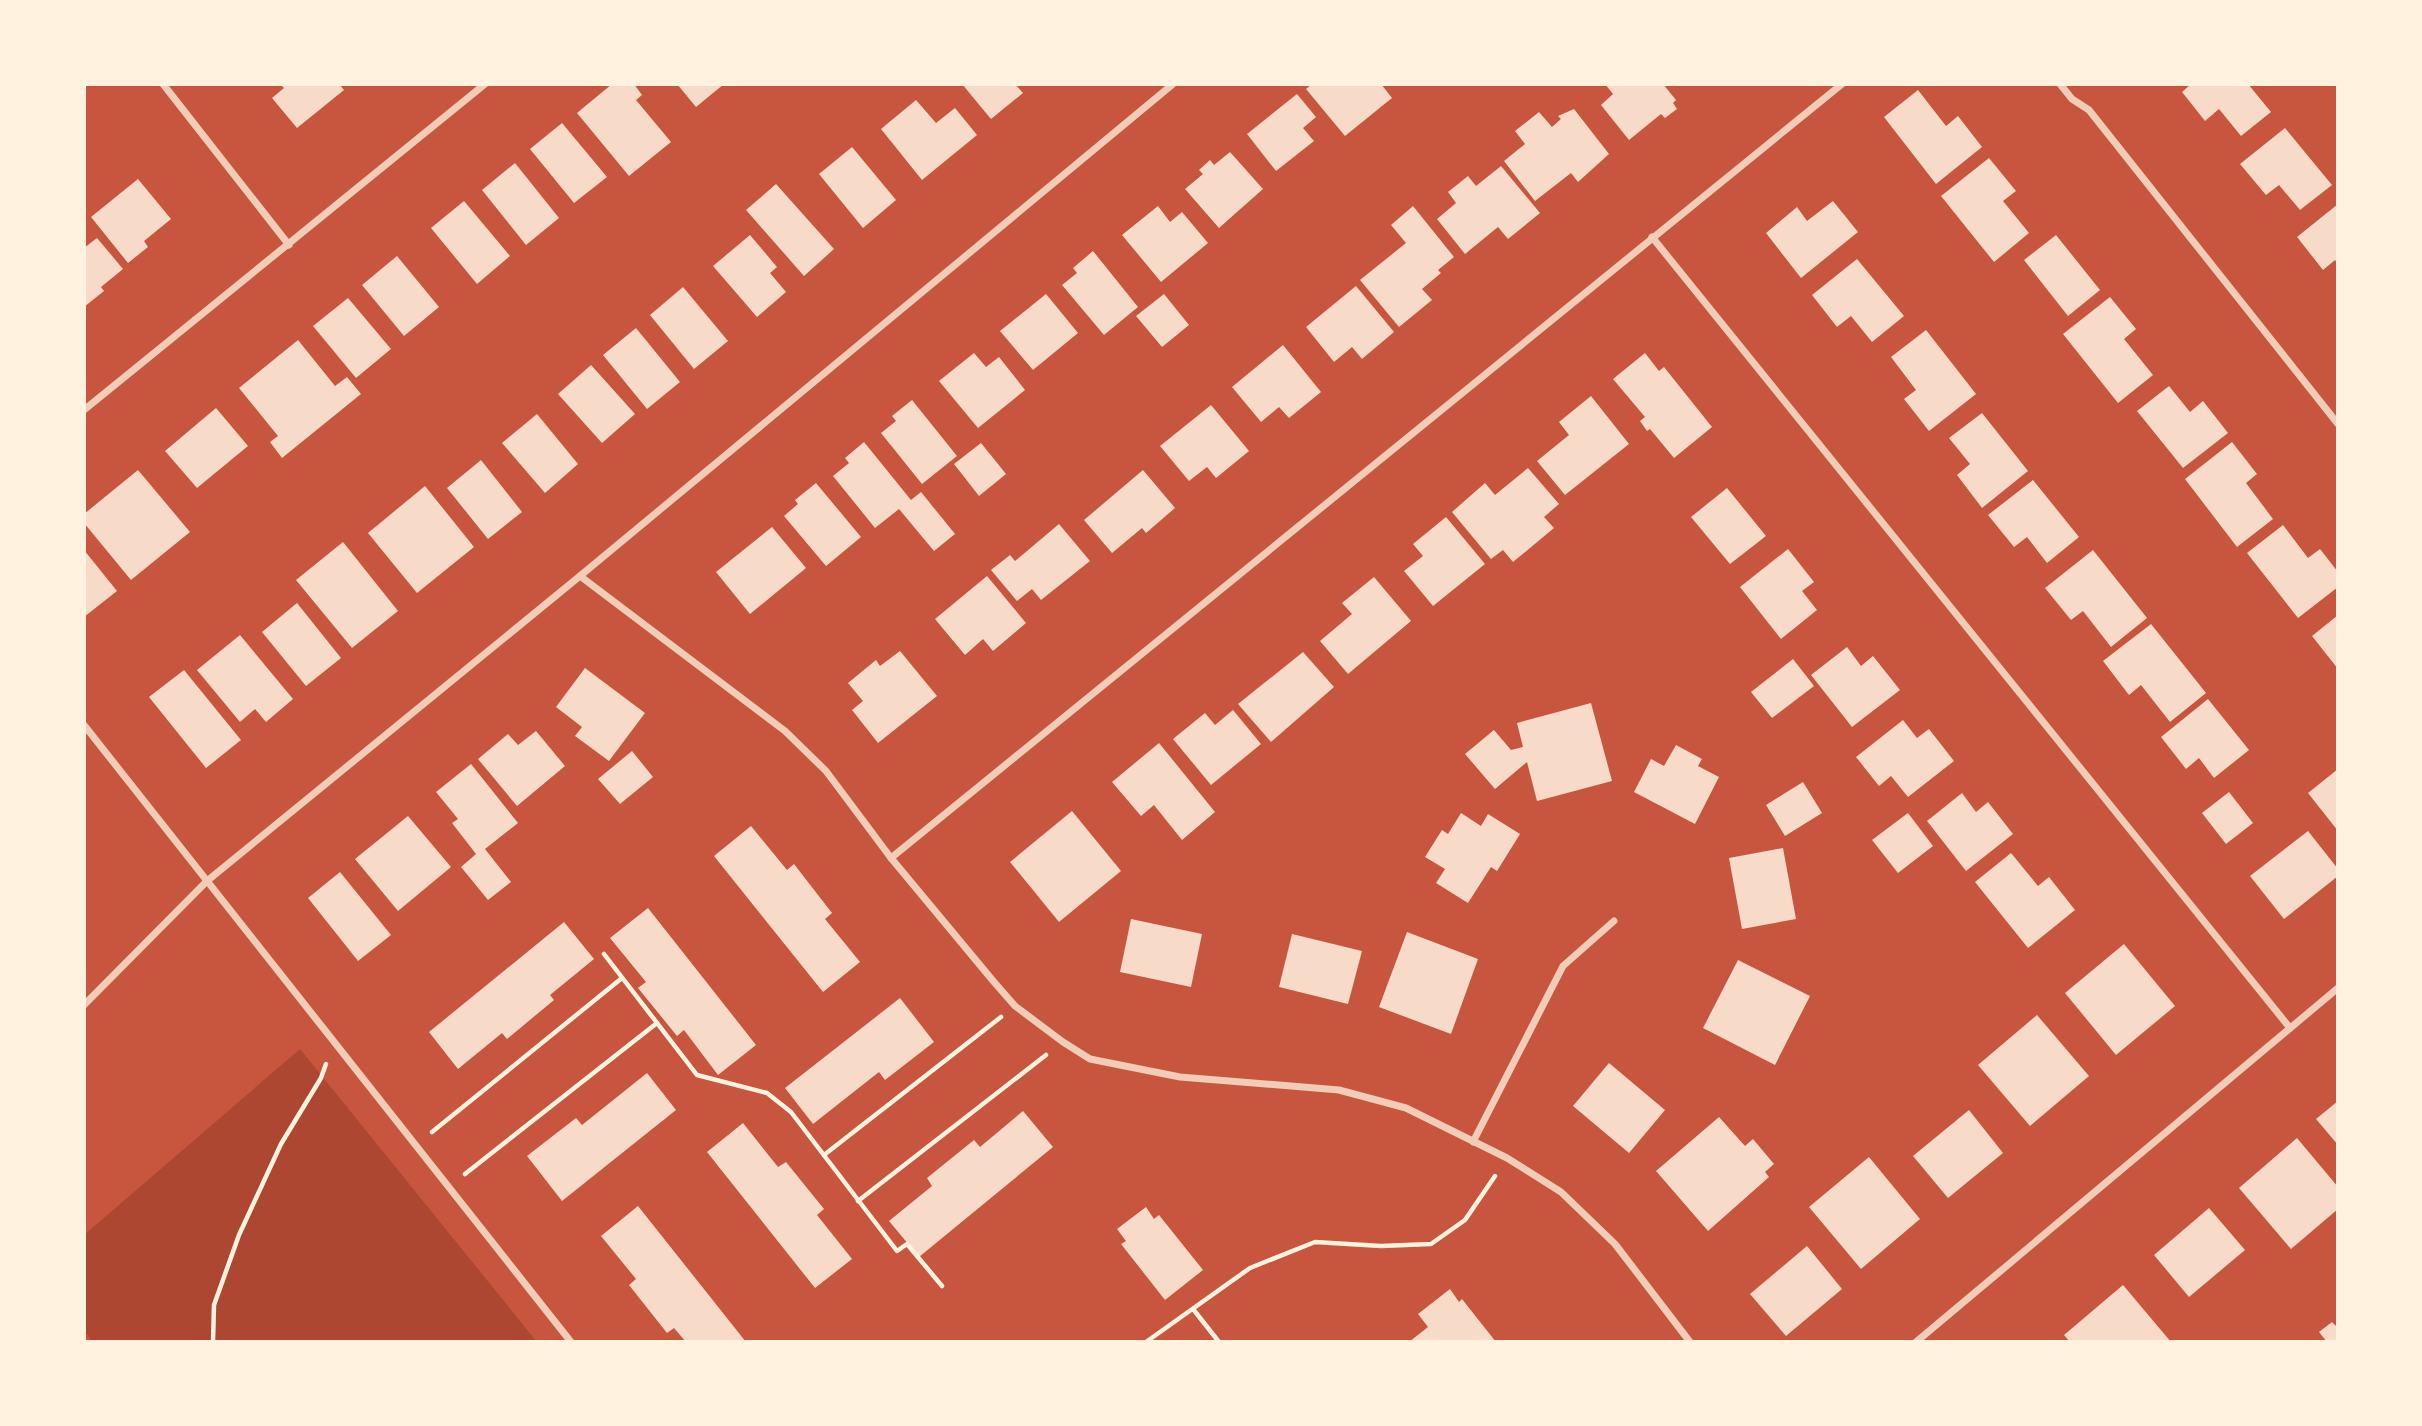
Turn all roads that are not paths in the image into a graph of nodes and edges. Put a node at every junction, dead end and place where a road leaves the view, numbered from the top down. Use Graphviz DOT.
graph roads {
  1 [pos="163,84"];
  2 [pos="485,84"];
  3 [pos="1173,84"];
  4 [pos="1842,84"];
  5 [pos="2060,84"];
  6 [pos="1652,237"];
  7 [pos="289,245"];
  8 [pos="84,410"];
  9 [pos="2338,424"];
  10 [pos="580,576"];
  11 [pos="84,725"];
  12 [pos="891,858"];
  13 [pos="207,881"];
  14 [pos="1615,920"];
  15 [pos="2338,988"];
  16 [pos="84,1005"];
  17 [pos="2290,1028"];
  18 [pos="1473,1142"];
  19 [pos="570,1342"];
  20 [pos="1690,1342"];
  21 [pos="1916,1342"];
  1 -- 7 [label="street"];
  2 -- 7 [label="street"];
  3 -- 10 [label="street"];
  4 -- 6 [label="street"];
  5 -- 9 [label="street"];
  6 -- 12 [label="street"];
  6 -- 17 [label="street"];
  7 -- 8 [label="street"];
  10 -- 12 [label="street"];
  10 -- 13 [label="street"];
  11 -- 13 [label="street"];
  12 -- 18 [label="street"];
  13 -- 16 [label="street"];
  13 -- 19 [label="street"];
  14 -- 18 [label="street"];
  15 -- 17 [label="street"];
  17 -- 21 [label="street"];
  18 -- 20 [label="street"];
}
